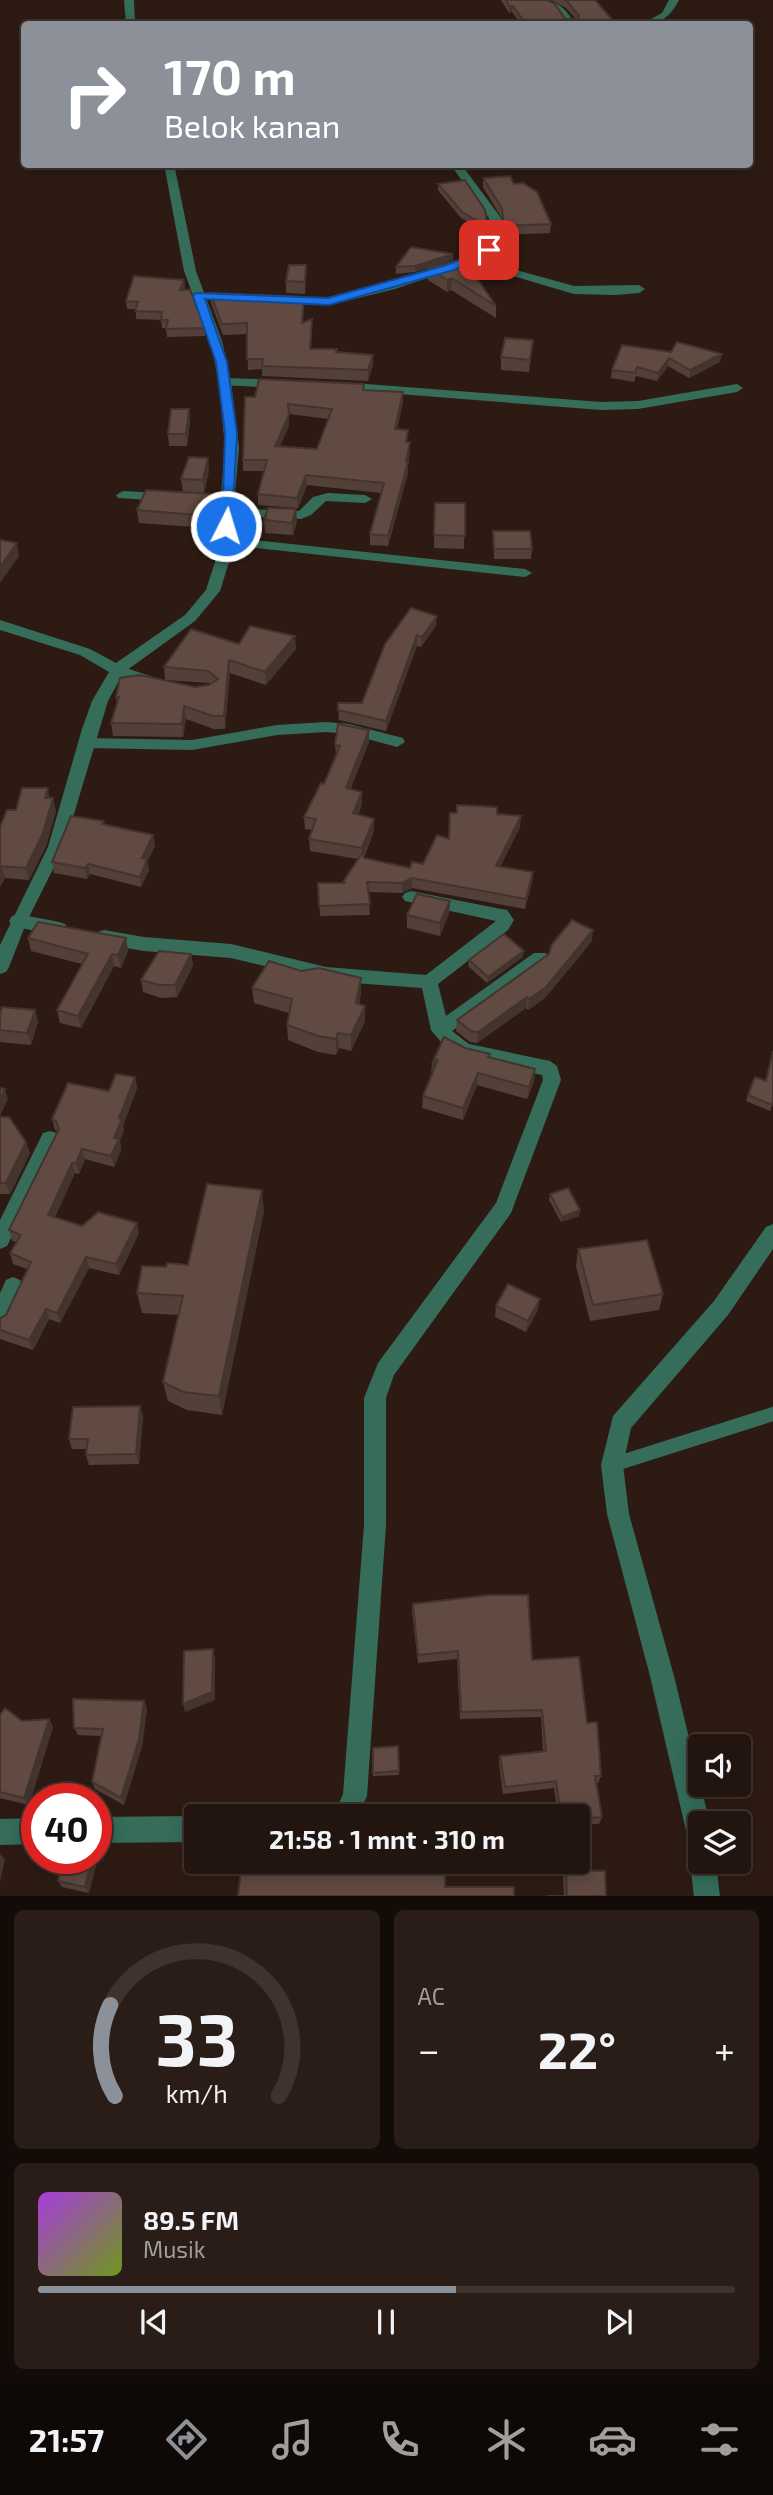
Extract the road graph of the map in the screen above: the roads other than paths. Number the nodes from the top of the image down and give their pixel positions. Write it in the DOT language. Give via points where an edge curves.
graph roads {
  1 [pos="129,0"];
  2 [pos="544,0"];
  3 [pos="674,0"];
  4 [pos="131,21"];
  5 [pos="568,21"];
  6 [pos="653,21"];
  7 [pos="170,168"];
  8 [pos="458,168"];
  9 [pos="451,268"];
  10 [pos="639,289"];
  11 [pos="265,299"];
  12 [pos="225,382"];
  13 [pos="294,384"];
  14 [pos="322,385"];
  15 [pos="737,388"];
  16 [pos="123,495"];
  17 [pos="365,499"];
  18 [pos="228,507"];
  19 [pos="225,541"];
  20 [pos="525,573"];
  21 [pos="0,625"];
  22 [pos="117,670"];
  23 [pos="165,688"];
  24 [pos="397,742"];
  25 [pos="87,743"];
  26 [pos="411,897"];
  27 [pos="18,922"];
  28 [pos="540,958"];
  29 [pos="0,967"];
  30 [pos="429,982"];
  31 [pos="440,1030"];
  32 [pos="50,1139"];
  33 [pos="773,1233"];
  34 [pos="0,1240"];
  35 [pos="13,1286"];
  36 [pos="0,1317"];
  37 [pos="773,1413"];
  38 [pos="612,1465"];
  39 [pos="351,1804"];
  40 [pos="694,1811"];
  41 [pos="184,1829"];
  42 [pos="112,1830"];
  43 [pos="21,1831"];
  44 [pos="0,1832"];
  45 [pos="704,1874"];
  46 [pos="707,1896"];
  1 -- 4 [label="street"];
  2 -- 5 [label="street" via="559,8"];
  3 -- 6 [label="street" via="666,15"];
  7 -- 12 [label="street" via="188,264 205,296"];
  8 -- 9 [label="street" via="491,209 495,237 489,250"];
  9 -- 10 [label="street" via="481,263 573,290"];
  9 -- 11 [label="street" via="329,302"];
  12 -- 13 [label="street"];
  12 -- 18 [label="street" via="232,448"];
  14 -- 15 [label="street" via="601,406 638,405"];
  16 -- 18 [label="street"];
  17 -- 18 [label="street" via="326,497 301,515"];
  18 -- 19 [label="street"];
  19 -- 20 [label="street"];
  19 -- 22 [label="street" via="209,597 190,618"];
  21 -- 22 [label="street" via="85,652"];
  22 -- 23 [label="street"];
  22 -- 25 [label="street" via="100,701"];
  24 -- 25 [label="street" via="326,727 277,730 192,745"];
  25 -- 27 [label="street" via="56,847"];
  26 -- 30 [label="street" via="501,915 505,920"];
  27 -- 29 [label="street"];
  27 -- 30 [label="street" via="144,944 231,951 326,974"];
  28 -- 31 [label="street"];
  30 -- 31 [label="street"];
  31 -- 39 [label="street" via="465,1051 543,1066 552,1080 504,1207 385,1370 375,1398 373,1552"];
  32 -- 34 [label="street"];
  33 -- 38 [label="street" via="721,1308 621,1423"];
  35 -- 36 [label="street"];
  37 -- 38 [label="lane"];
  38 -- 40 [label="street" via="618,1514"];
  41 -- 42 [label="street"];
  43 -- 44 [label="street"];
  45 -- 46 [label="street"];
}
